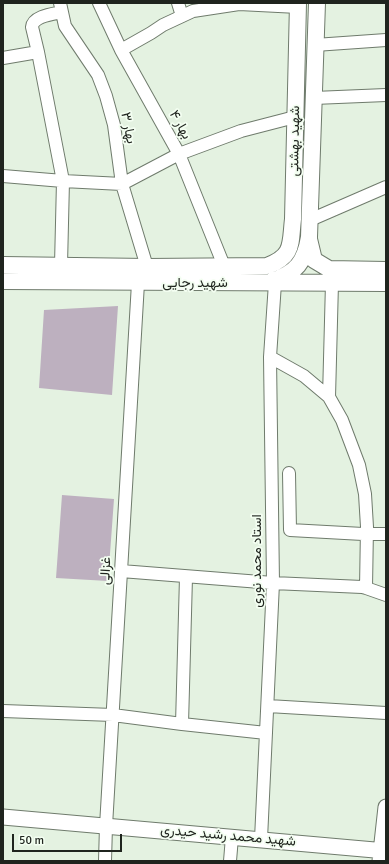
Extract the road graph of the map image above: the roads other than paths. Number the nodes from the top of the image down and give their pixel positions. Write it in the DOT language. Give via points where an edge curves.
graph roads {
  1 [pos="99,3"];
  2 [pos="178,3"];
  3 [pos="317,3"];
  4 [pos="298,5"];
  5 [pos="61,7"];
  6 [pos="182,16"];
  7 [pos="386,40"];
  8 [pos="315,45"];
  9 [pos="121,50"];
  10 [pos="38,52"];
  11 [pos="3,58"];
  12 [pos="386,95"];
  13 [pos="314,98"];
  14 [pos="295,117"];
  15 [pos="179,154"];
  16 [pos="3,176"];
  17 [pos="63,181"];
  18 [pos="122,184"];
  19 [pos="386,187"];
  20 [pos="310,220"];
  21 [pos="309,237"];
  22 [pos="3,265"];
  23 [pos="61,265"];
  24 [pos="224,266"];
  25 [pos="267,266"];
  26 [pos="148,267"];
  27 [pos="386,270"];
  28 [pos="3,281"];
  29 [pos="138,282"];
  30 [pos="271,283"];
  31 [pos="332,283"];
  32 [pos="386,283"];
  33 [pos="270,357"];
  34 [pos="329,397"];
  35 [pos="289,473"];
  36 [pos="367,534"];
  37 [pos="386,534"];
  38 [pos="121,571"];
  39 [pos="186,577"];
  40 [pos="273,583"];
  41 [pos="366,588"];
  42 [pos="386,595"];
  43 [pos="268,706"];
  44 [pos="3,711"];
  45 [pos="386,713"];
  46 [pos="114,715"];
  47 [pos="182,724"];
  48 [pos="266,733"];
  49 [pos="386,807"];
  50 [pos="3,817"];
  51 [pos="106,826"];
  52 [pos="232,837"];
  53 [pos="261,839"];
  54 [pos="383,854"];
  55 [pos="105,861"];
  56 [pos="230,861"];
  1 -- 9 [label="street, بهار ۴"];
  2 -- 6 [label="street"];
  3 -- 8 [label="main road, شهید بهشتی"];
  4 -- 6 [label="street" via="239,4 193,11"];
  4 -- 14 [label="main road, شهید بهشتی"];
  5 -- 10 [label="street" via="32,23"];
  5 -- 18 [label="street, بهار ۳" via="65,26 98,75 106,96 114,126"];
  6 -- 9 [label="street"];
  7 -- 8 [label="street"];
  8 -- 13 [label="main road, شهید بهشتی"];
  9 -- 15 [label="street, بهار ۴"];
  10 -- 11 [label="street"];
  10 -- 17 [label="street"];
  12 -- 13 [label="street"];
  13 -- 20 [label="main road, شهید بهشتی"];
  14 -- 15 [label="street" via="241,131"];
  14 -- 25 [label="main road, شهید بهشتی" via="290,250 279,261"];
  15 -- 18 [label="street"];
  15 -- 24 [label="street, بهار ۴"];
  16 -- 17 [label="street"];
  17 -- 18 [label="street"];
  17 -- 23 [label="street"];
  18 -- 26 [label="street, بهار ۳"];
  19 -- 20 [label="street"];
  20 -- 21 [label="main road, شهید بهشتی"];
  21 -- 27 [label="main road" via="314,260 329,269"];
  21 -- 30 [label="main road" via="300,264 286,276"];
  22 -- 23 [label="main road, شهید رجایی"];
  23 -- 26 [label="main road, شهید رجایی"];
  24 -- 25 [label="main road, شهید رجایی"];
  24 -- 26 [label="main road, شهید رجایی"];
  28 -- 29 [label="main road, شهید رجایی"];
  29 -- 30 [label="main road, شهید رجایی"];
  29 -- 38 [label="street, غزالی"];
  30 -- 31 [label="main road, شهید رجایی"];
  30 -- 33 [label="street, استاد محمد نوری"];
  31 -- 32 [label="main road, شهید رجایی"];
  31 -- 34 [label="street"];
  33 -- 34 [label="street" via="304,376"];
  33 -- 40 [label="street, استاد محمد نوری"];
  34 -- 36 [label="street" via="342,420 359,465 365,494"];
  35 -- 36 [label="street" via="290,530"];
  36 -- 37 [label="street"];
  36 -- 41 [label="street"];
  38 -- 39 [label="street"];
  38 -- 46 [label="street, غزالی"];
  39 -- 40 [label="street"];
  39 -- 47 [label="street"];
  40 -- 41 [label="street"];
  40 -- 43 [label="street, استاد محمد نوری"];
  41 -- 42 [label="street"];
  43 -- 45 [label="street"];
  43 -- 48 [label="street, استاد محمد نوری"];
  44 -- 46 [label="street"];
  46 -- 47 [label="street"];
  46 -- 51 [label="street, غزالی"];
  47 -- 48 [label="street"];
  48 -- 53 [label="street, استاد محمد نوری"];
  49 -- 54 [label="street"];
  50 -- 51 [label="street, شهید محمد رشید حیدری"];
  51 -- 52 [label="street, شهید محمد رشید حیدری"];
  51 -- 55 [label="street, غزالی"];
  52 -- 53 [label="street, شهید محمد رشید حیدری"];
  52 -- 56 [label="street"];
  53 -- 54 [label="street, شهید محمد رشید حیدری"];
}
